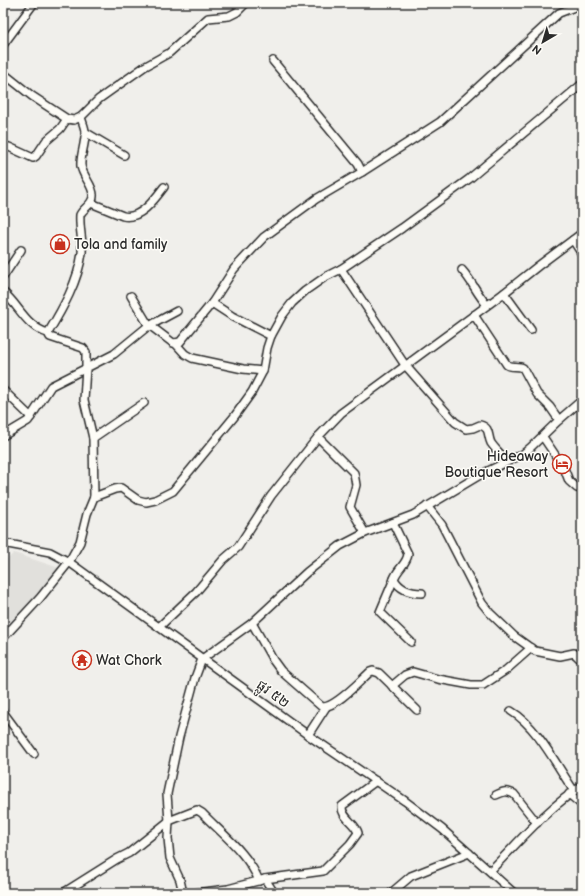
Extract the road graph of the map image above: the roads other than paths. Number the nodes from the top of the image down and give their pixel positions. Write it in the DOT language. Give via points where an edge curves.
graph roads {
  1 [pos="34,3"];
  2 [pos="246,3"];
  3 [pos="582,4"];
  4 [pos="3,45"];
  5 [pos="273,61"];
  6 [pos="3,73"];
  7 [pos="582,84"];
  8 [pos="80,117"];
  9 [pos="67,119"];
  10 [pos="85,132"];
  11 [pos="3,146"];
  12 [pos="124,155"];
  13 [pos="362,172"];
  14 [pos="164,187"];
  15 [pos="91,203"];
  16 [pos="582,233"];
  17 [pos="573,240"];
  18 [pos="21,250"];
  19 [pos="582,254"];
  20 [pos="341,269"];
  21 [pos="462,270"];
  22 [pos="3,277"];
  23 [pos="3,292"];
  24 [pos="504,293"];
  25 [pos="131,296"];
  26 [pos="212,304"];
  27 [pos="487,305"];
  28 [pos="177,311"];
  29 [pos="474,315"];
  30 [pos="150,326"];
  31 [pos="531,330"];
  32 [pos="48,333"];
  33 [pos="271,336"];
  34 [pos="175,343"];
  35 [pos="406,366"];
  36 [pos="86,367"];
  37 [pos="263,371"];
  38 [pos="3,390"];
  39 [pos="581,402"];
  40 [pos="144,403"];
  41 [pos="31,417"];
  42 [pos="559,420"];
  43 [pos="3,436"];
  44 [pos="318,437"];
  45 [pos="543,437"];
  46 [pos="93,438"];
  47 [pos="506,461"];
  48 [pos="582,489"];
  49 [pos="94,497"];
  50 [pos="427,506"];
  51 [pos="393,523"];
  52 [pos="365,533"];
  53 [pos="3,543"];
  54 [pos="69,562"];
  55 [pos="394,579"];
  56 [pos="422,593"];
  57 [pos="252,623"];
  58 [pos="159,627"];
  59 [pos="3,638"];
  60 [pos="411,642"];
  61 [pos="531,648"];
  62 [pos="582,658"];
  63 [pos="202,659"];
  64 [pos="392,686"];
  65 [pos="326,707"];
  66 [pos="417,710"];
  67 [pos="511,710"];
  68 [pos="3,712"];
  69 [pos="308,735"];
  70 [pos="34,754"];
  71 [pos="376,781"];
  72 [pos="582,786"];
  73 [pos="572,792"];
  74 [pos="496,796"];
  75 [pos="582,805"];
  76 [pos="169,821"];
  77 [pos="537,823"];
  78 [pos="469,853"];
  79 [pos="490,871"];
  80 [pos="262,880"];
  81 [pos="63,893"];
  82 [pos="183,893"];
  83 [pos="195,893"];
  84 [pos="274,893"];
  85 [pos="391,893"];
  86 [pos="514,893"];
  1 -- 4 [label="street"];
  2 -- 8 [label="street" via="237,12 228,16 208,18 169,53 144,67 99,99"];
  3 -- 13 [label="street" via="560,13 440,122"];
  5 -- 13 [label="street"];
  6 -- 9 [label="street"];
  7 -- 20 [label="street" via="469,179"];
  8 -- 9 [label="street" via="74,120"];
  8 -- 10 [label="street"];
  9 -- 11 [label="street" via="34,158"];
  10 -- 12 [label="street"];
  10 -- 15 [label="street" via="81,165 91,187"];
  13 -- 26 [label="street" via="316,199 264,237 234,269"];
  14 -- 15 [label="street" via="152,202 133,216 122,216"];
  15 -- 32 [label="street" via="80,215 82,251 77,275 69,296"];
  16 -- 17 [label="street"];
  17 -- 19 [label="street"];
  17 -- 24 [label="street"];
  18 -- 22 [label="street"];
  20 -- 33 [label="street" via="305,291 292,303"];
  20 -- 35 [label="street"];
  21 -- 27 [label="street"];
  23 -- 32 [label="street" via="32,324"];
  24 -- 27 [label="street"];
  24 -- 31 [label="street"];
  25 -- 30 [label="street"];
  26 -- 33 [label="street"];
  26 -- 34 [label="street" via="182,340"];
  27 -- 29 [label="street"];
  28 -- 30 [label="street"];
  29 -- 35 [label="street"];
  29 -- 42 [label="street" via="507,365 523,368 537,394"];
  30 -- 34 [label="street"];
  30 -- 36 [label="street" via="114,354"];
  32 -- 36 [label="street" via="85,350"];
  33 -- 37 [label="street"];
  34 -- 37 [label="street" via="192,358"];
  35 -- 44 [label="street" via="341,413"];
  35 -- 47 [label="street" via="455,422 466,429 485,426 492,444"];
  36 -- 41 [label="street" via="51,386"];
  36 -- 46 [label="street" via="84,400"];
  37 -- 49 [label="street" via="243,405 170,494 146,502 118,488"];
  38 -- 41 [label="street"];
  39 -- 42 [label="street"];
  40 -- 46 [label="street"];
  41 -- 43 [label="street"];
  42 -- 45 [label="street"];
  44 -- 52 [label="street" via="354,473 356,485 350,507"];
  44 -- 58 [label="street" via="271,496 238,547"];
  45 -- 47 [label="street" via="523,454"];
  45 -- 48 [label="street" via="564,468 569,481"];
  46 -- 49 [label="street"];
  47 -- 50 [label="street"];
  49 -- 54 [label="street" via="80,542"];
  50 -- 51 [label="street"];
  50 -- 61 [label="street" via="442,524 486,608 514,636"];
  51 -- 52 [label="street"];
  51 -- 55 [label="street" via="408,554 408,559"];
  52 -- 57 [label="street" via="340,546"];
  53 -- 54 [label="street, ផ្លូវ ៥២" via="50,552"];
  54 -- 58 [label="street, ផ្លូវ ៥២"];
  54 -- 59 [label="street"];
  55 -- 56 [label="street" via="402,589"];
  55 -- 60 [label="street" via="380,612"];
  57 -- 63 [label="street"];
  57 -- 65 [label="street" via="281,671 319,704"];
  58 -- 63 [label="street, ផ្លូវ ៥២"];
  61 -- 62 [label="street" via="560,656 574,652"];
  61 -- 64 [label="street" via="506,670 483,685 438,679 413,672"];
  63 -- 69 [label="street, ផ្លូវ ៥២"];
  63 -- 76 [label="street" via="179,737 167,794"];
  64 -- 65 [label="street" via="376,671 370,672"];
  64 -- 66 [label="street"];
  65 -- 69 [label="street"];
  67 -- 73 [label="street" via="547,748"];
  68 -- 70 [label="street"];
  69 -- 71 [label="street, ផ្លូវ ៥២"];
  71 -- 78 [label="street, ផ្លូវ ៥២" via="442,829"];
  71 -- 80 [label="street" via="342,806 343,814 358,833 326,868 319,872"];
  72 -- 73 [label="street"];
  73 -- 75 [label="street"];
  73 -- 77 [label="street"];
  74 -- 77 [label="street" via="505,791 514,794"];
  76 -- 80 [label="street" via="195,810 199,811 244,856"];
  76 -- 81 [label="street" via="129,852"];
  76 -- 82 [label="street" via="170,858"];
  77 -- 79 [label="street"];
  78 -- 79 [label="street, ផ្លូវ ៥២"];
  78 -- 85 [label="street" via="412,876"];
  79 -- 86 [label="street, ផ្លូវ ៥២"];
  80 -- 83 [label="street" via="228,889"];
  80 -- 84 [label="street"];
}
